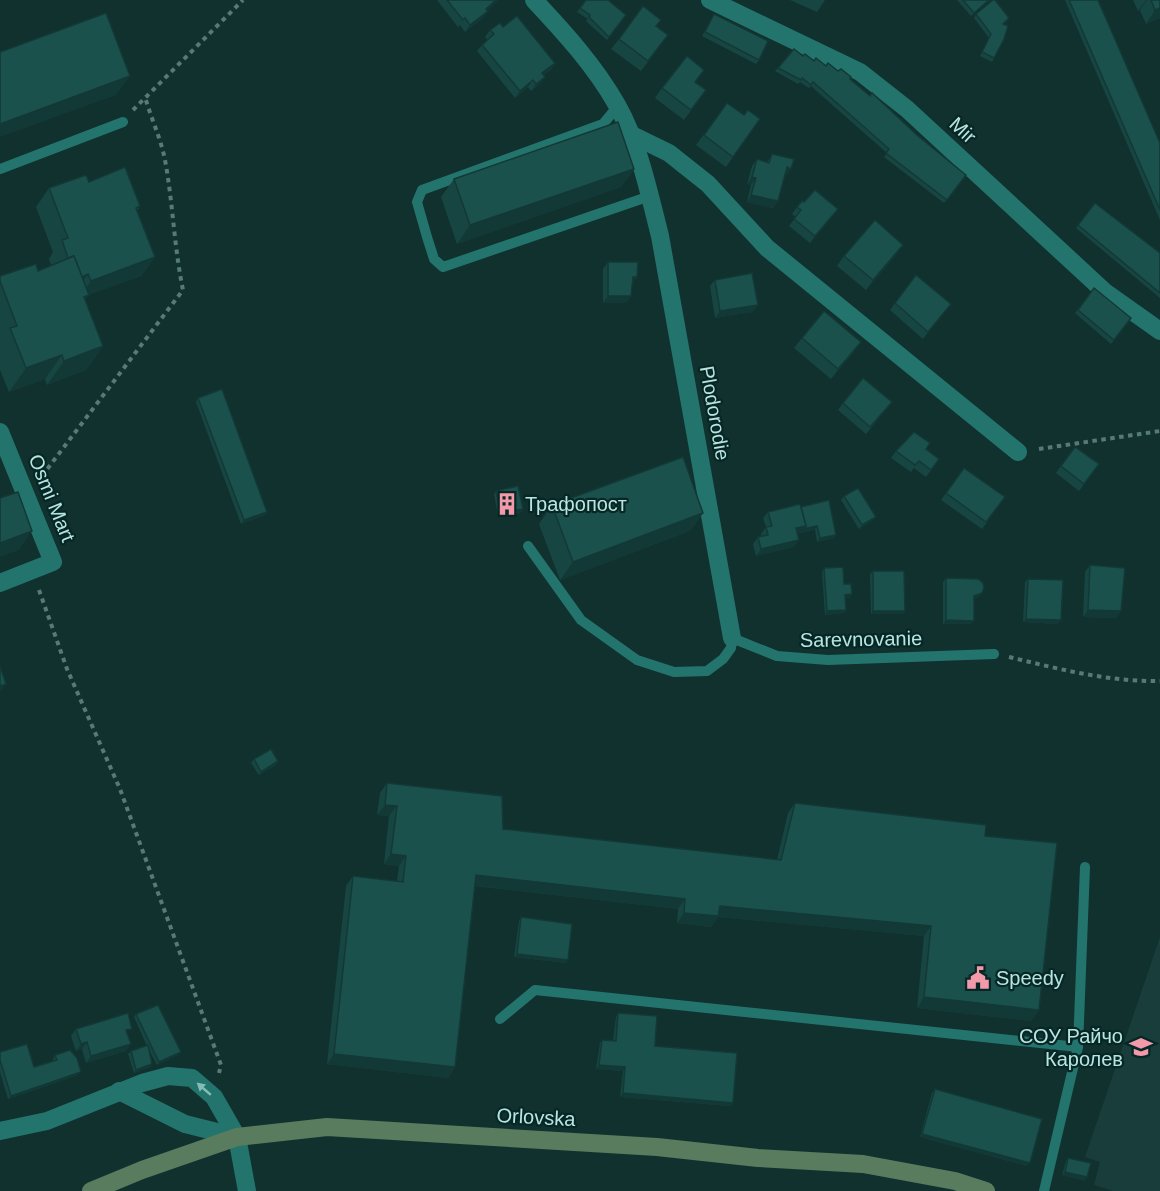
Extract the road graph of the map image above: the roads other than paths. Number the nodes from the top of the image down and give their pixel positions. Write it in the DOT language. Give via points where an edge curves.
graph roads {
  1 [pos="534,0"];
  2 [pos="710,0"];
  3 [pos="618,106"];
  4 [pos="123,122"];
  5 [pos="630,134"];
  6 [pos="0,169"];
  7 [pos="650,196"];
  8 [pos="1160,331"];
  9 [pos="0,432"];
  10 [pos="1018,452"];
  11 [pos="528,546"];
  12 [pos="0,583"];
  13 [pos="732,638"];
  14 [pos="994,654"];
  15 [pos="1085,867"];
  16 [pos="500,1019"];
  17 [pos="1078,1047"];
  18 [pos="119,1091"];
  19 [pos="0,1131"];
  20 [pos="237,1137"];
  21 [pos="91,1191"];
  22 [pos="247,1191"];
  23 [pos="986,1191"];
  24 [pos="1044,1191"];
  1 -- 3 [label="street" via="601,79"];
  2 -- 8 [label="street, Mir" via="860,72 907,109 1105,292"];
  3 -- 5 [label="street"];
  3 -- 7 [label="lane" via="603,124 422,190 417,202 434,259 443,267"];
  4 -- 6 [label="lane"];
  5 -- 7 [label="street"];
  5 -- 10 [label="street" via="669,153 708,184 767,248"];
  7 -- 13 [label="street, Plodorodie"];
  9 -- 12 [label="street, Osmi Mart" via="53,562"];
  11 -- 13 [label="lane" via="581,620 637,660 674,672 707,671 723,659 731,648"];
  13 -- 14 [label="lane, Sarevnovanie" via="777,656 828,660"];
  15 -- 17 [label="lane"];
  16 -- 17 [label="lane" via="535,990"];
  17 -- 24 [label="lane"];
  18 -- 19 [label="street" via="48,1121"];
  18 -- 20 [label="street" via="184,1124"];
  20 -- 18 [label="street, one-way" via="214,1097 192,1078 168,1076"];
  20 -- 21 [label="street, Orlovska"];
  20 -- 22 [label="street"];
  20 -- 23 [label="street, Orlovska" via="327,1127 657,1146 758,1158 864,1164 955,1181"];
}
